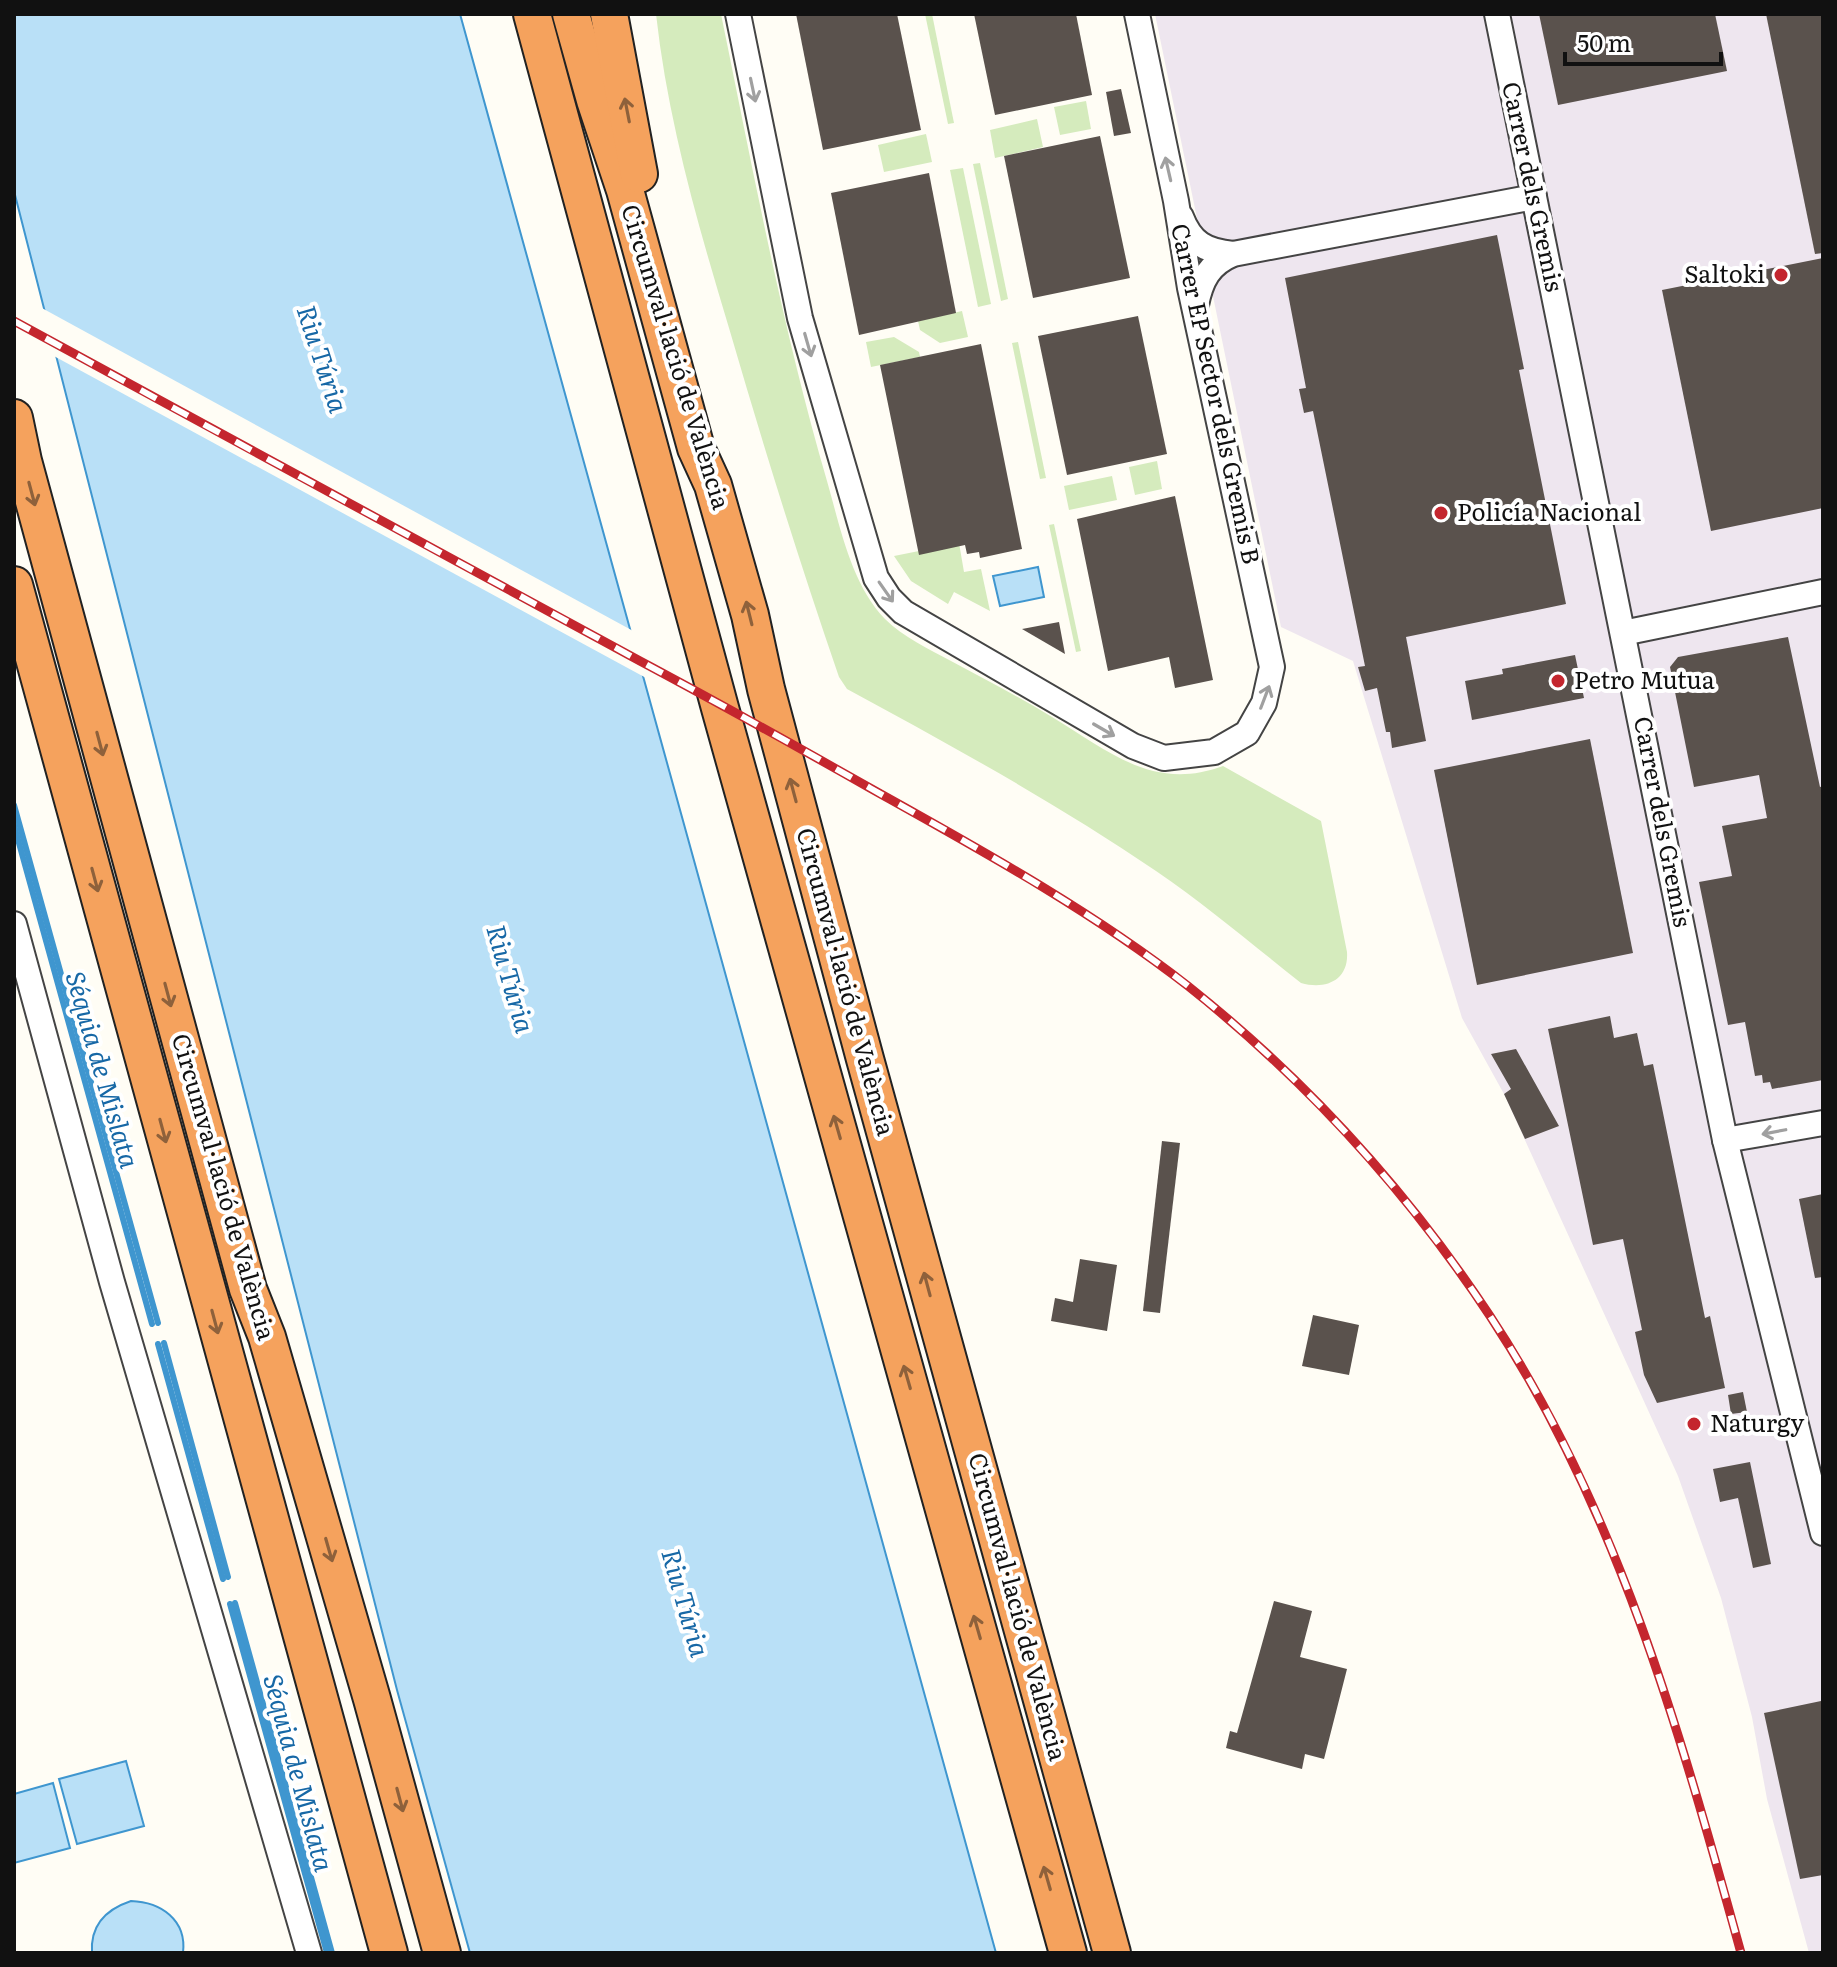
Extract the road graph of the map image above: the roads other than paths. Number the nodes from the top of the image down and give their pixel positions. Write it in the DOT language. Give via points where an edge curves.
graph roads {
  1 [pos="532,14"];
  2 [pos="571,14"];
  3 [pos="609,14"];
  4 [pos="738,14"];
  5 [pos="1137,14"];
  6 [pos="1497,14"];
  7 [pos="1534,197"];
  8 [pos="1176,201"];
  9 [pos="1233,254"];
  10 [pos="1195,310"];
  11 [pos="14,418"];
  12 [pos="713,485"];
  13 [pos="14,585"];
  14 [pos="1823,592"];
  15 [pos="1623,633"];
  16 [pos="14,924"];
  17 [pos="1823,1123"];
  18 [pos="1725,1140"];
  19 [pos="248,1289"];
  20 [pos="1823,1533"];
  21 [pos="309,1953"];
  22 [pos="389,1953"];
  23 [pos="400,1953"];
  24 [pos="442,1953"];
  25 [pos="1068,1953"];
  26 [pos="1112,1953"];
  25 -- 1 [label="highway, Circumval·lació de València, one-way" via="728,739"];
  2 -- 12 [label="highway, Circumval·lació de València" via="696,448"];
  12 -- 3 [label="highway, one-way" via="712,443 639,174"];
  4 -- 10 [label="street, Carrer EP Sector dels Gremis B, one-way" via="800,318 875,575 903,612 1133,746 1164,758 1214,752 1247,733 1264,703 1272,667"];
  8 -- 5 [label="street, Carrer EP Sector dels Gremis B, one-way"];
  6 -- 7 [label="street, Carrer dels Gremis"];
  7 -- 9 [label="street"];
  7 -- 15 [label="street, Carrer dels Gremis"];
  8 -- 9 [label="street" via="1195,242 1207,250"];
  8 -- 10 [label="street, Carrer EP Sector dels Gremis B"];
  9 -- 10 [label="street" via="1204,276"];
  11 -- 19 [label="highway, Circumval·lació de València, one-way"];
  26 -- 12 [label="highway, Circumval·lació de València, one-way"];
  13 -- 22 [label="highway, Circumval·lació de València, one-way"];
  14 -- 15 [label="street"];
  15 -- 18 [label="street, Carrer dels Gremis"];
  16 -- 21 [label="street" via="112,1282"];
  17 -- 18 [label="street, one-way"];
  18 -- 20 [label="street, Carrer dels Gremis"];
  19 -- 23 [label="highway" via="252,1344 339,1723"];
  19 -- 24 [label="highway, Circumval·lació de València, one-way" via="275,1367"];
}
